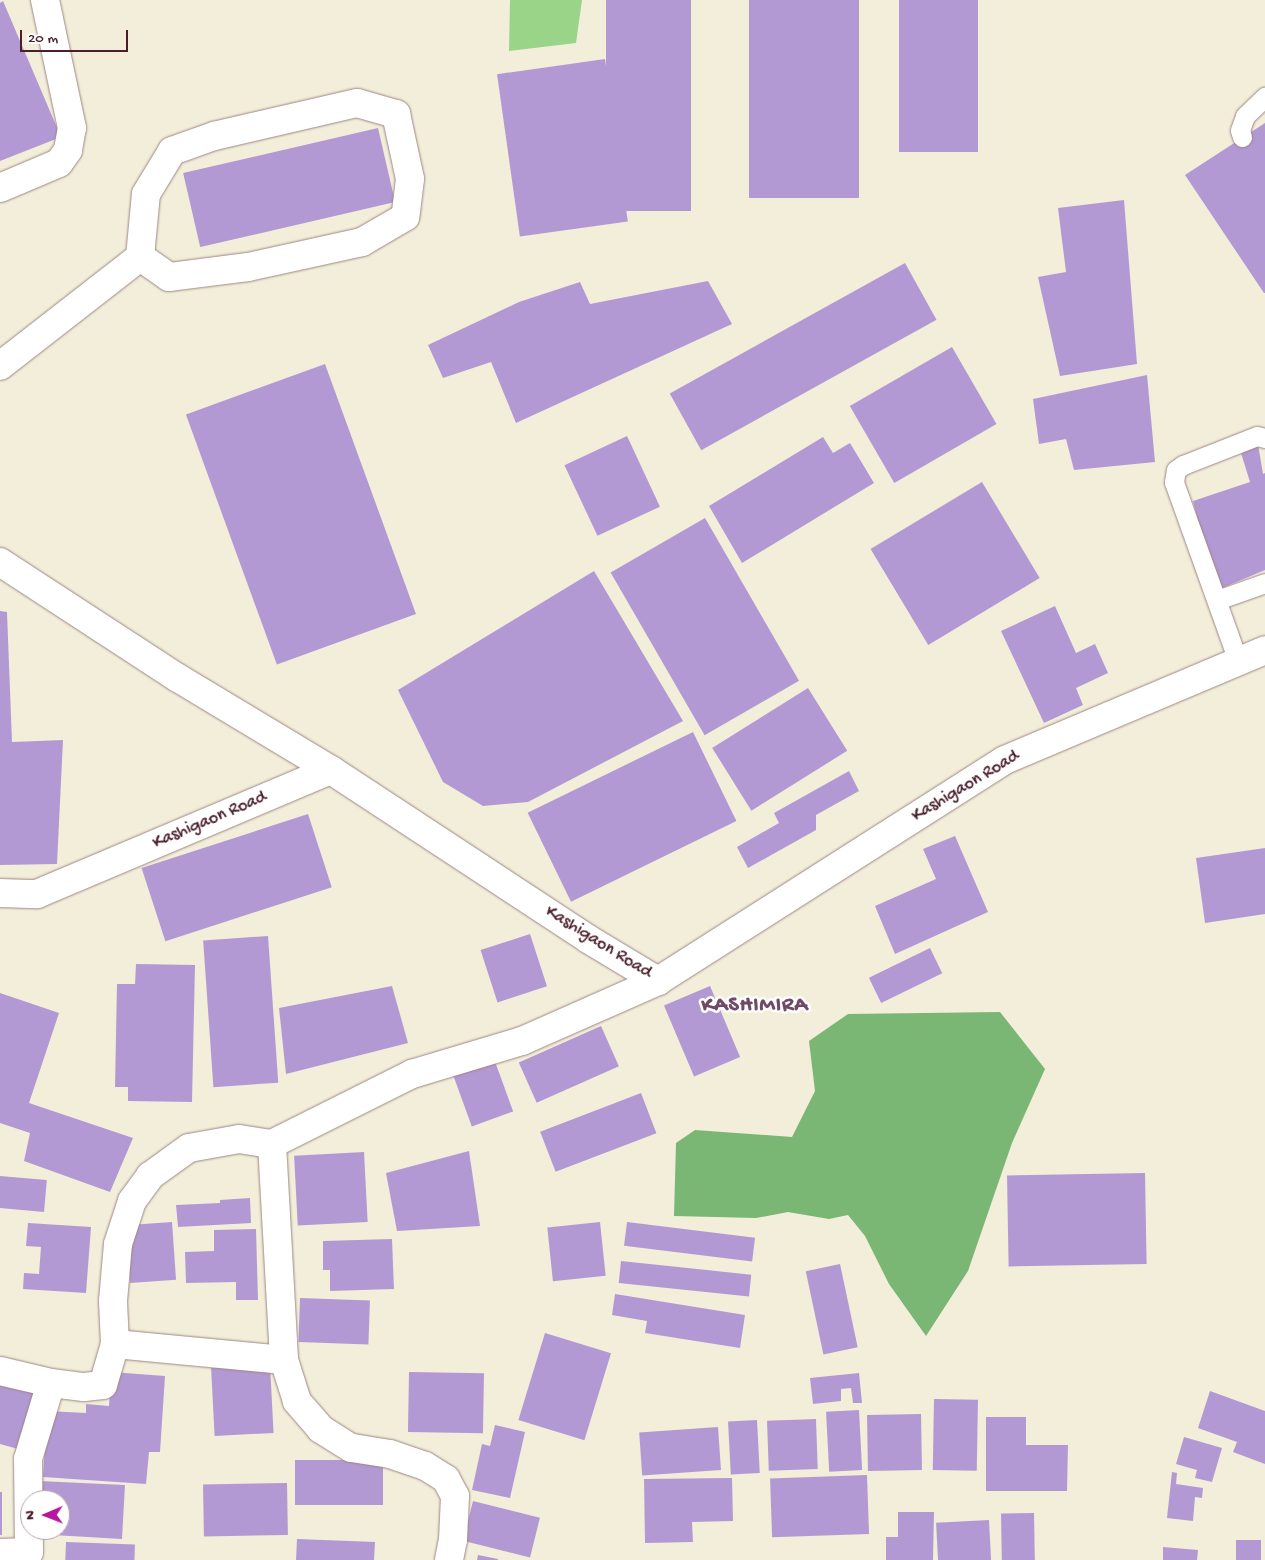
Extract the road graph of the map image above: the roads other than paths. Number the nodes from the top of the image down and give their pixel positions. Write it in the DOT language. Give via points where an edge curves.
graph roads {
  1 [pos="45,0"];
  2 [pos="1265,97"];
  3 [pos="1242,137"];
  4 [pos="0,188"];
  5 [pos="140,257"];
  6 [pos="0,366"];
  7 [pos="1265,438"];
  8 [pos="0,562"];
  9 [pos="1265,583"];
  10 [pos="1217,600"];
  11 [pos="1265,650"];
  12 [pos="1238,661"];
  13 [pos="331,770"];
  14 [pos="0,893"];
  15 [pos="658,981"];
  16 [pos="272,1144"];
  17 [pos="115,1344"];
  18 [pos="284,1360"];
  19 [pos="0,1371"];
  20 [pos="51,1383"];
  21 [pos="0,1553"];
  22 [pos="449,1560"];
  1 -- 4 [label="street" via="72,128 68,150 59,163"];
  2 -- 3 [label="lane" via="1241,122"];
  5 -- 5 [label="street" via="146,194 172,151 214,136 357,103 396,114 410,179 405,217 362,242 248,267 169,277"];
  5 -- 6 [label="street"];
  7 -- 10 [label="lane" via="1257,436 1176,470 1174,482"];
  8 -- 13 [label="street" via="178,678"];
  9 -- 10 [label="lane"];
  10 -- 12 [label="lane"];
  11 -- 12 [label="street, Kashigaon Road"];
  12 -- 15 [label="street, Kashigaon Road" via="1005,760"];
  13 -- 14 [label="street, Kashigaon Road" via="38,894"];
  13 -- 15 [label="street, Kashigaon Road" via="588,939"];
  15 -- 16 [label="street" via="522,1041 412,1074"];
  16 -- 17 [label="street" via="239,1140 189,1148 150,1176 132,1202 118,1244 113,1301"];
  16 -- 18 [label="street"];
  17 -- 18 [label="street"];
  17 -- 20 [label="street" via="103,1385 84,1387"];
  18 -- 22 [label="street" via="297,1401 321,1429 351,1448 390,1454 425,1466 446,1479 455,1496"];
  19 -- 20 [label="street"];
  20 -- 21 [label="street" via="28,1459 29,1552"];
}
